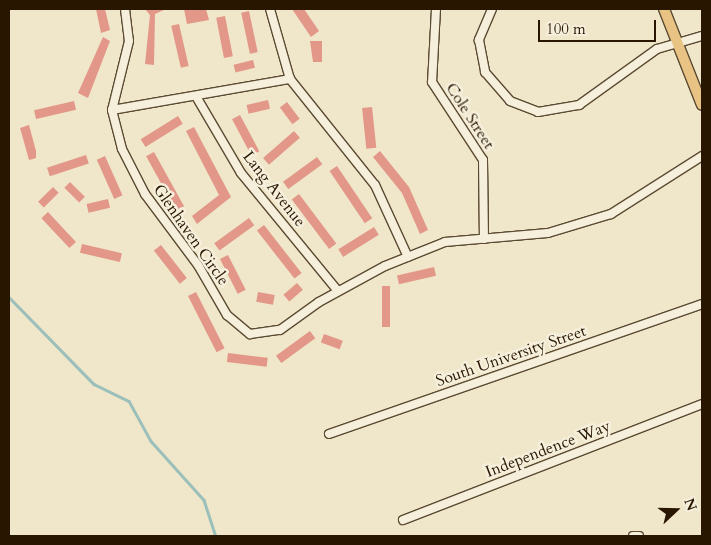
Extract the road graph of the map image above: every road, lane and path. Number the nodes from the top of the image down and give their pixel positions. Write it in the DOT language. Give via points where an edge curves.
graph roads {
  1 [pos="125,9"];
  2 [pos="270,9"];
  3 [pos="436,9"];
  4 [pos="492,9"];
  5 [pos="664,9"];
  6 [pos="702,36"];
  7 [pos="678,43"];
  8 [pos="290,79"];
  9 [pos="197,98"];
  10 [pos="702,105"];
  11 [pos="112,110"];
  12 [pos="702,156"];
  13 [pos="484,238"];
  14 [pos="408,257"];
  15 [pos="338,292"];
  16 [pos="702,304"];
  17 [pos="702,404"];
  18 [pos="329,434"];
  19 [pos="403,520"];
  20 [pos="633,536"];
  21 [pos="639,536"];
  1 -- 11 [label="street, Glenhaven Circle" via="129,41"];
  2 -- 8 [label="street"];
  3 -- 13 [label="street, Cole Street" via="432,82 483,160"];
  4 -- 7 [label="street" via="479,40 485,72 510,101 538,112 558,111 584,102 658,49"];
  5 -- 7 [label="main road"];
  6 -- 7 [label="street"];
  7 -- 10 [label="main road"];
  8 -- 9 [label="street"];
  8 -- 14 [label="street" via="375,186"];
  9 -- 11 [label="street"];
  9 -- 15 [label="street, Lang Avenue" via="241,173"];
  11 -- 15 [label="street, Glenhaven Circle" via="122,149 144,194 198,264 237,326 250,334 275,332"];
  12 -- 13 [label="street, Glenhaven Circle" via="611,214 548,232"];
  13 -- 14 [label="street, Glenhaven Circle" via="445,242"];
  14 -- 15 [label="street, Glenhaven Circle"];
  16 -- 18 [label="street, South University Street"];
  17 -- 19 [label="street, Independence Way"];
  20 -- 21 [label="street"];
}
